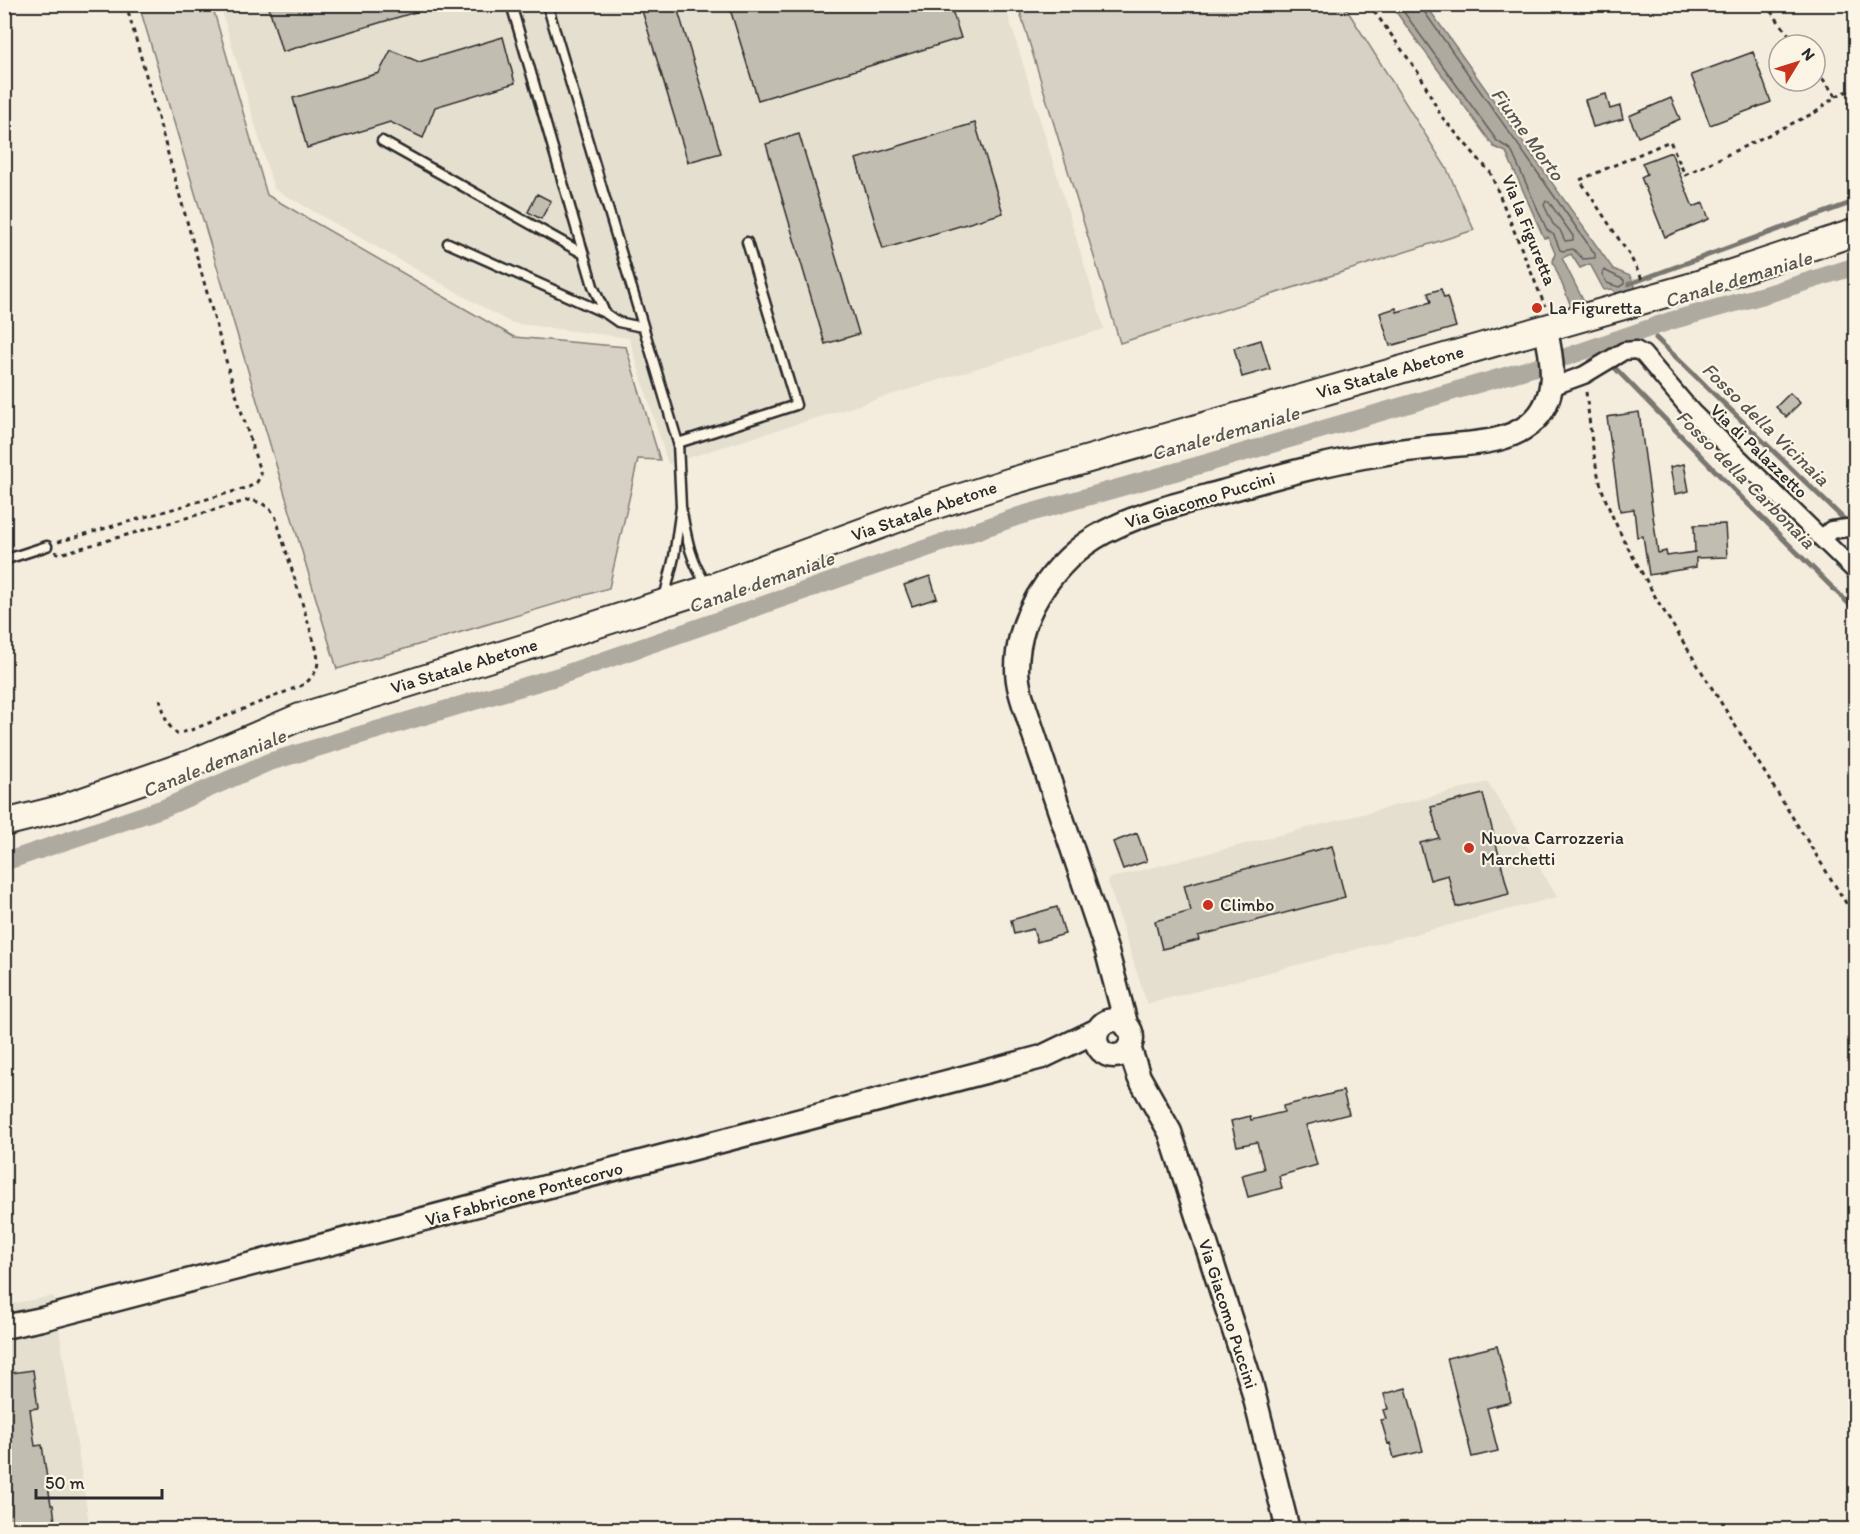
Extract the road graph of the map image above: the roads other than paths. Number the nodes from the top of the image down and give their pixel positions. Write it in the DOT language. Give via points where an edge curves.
graph roads {
  1 [pos="511,4"];
  2 [pos="548,4"];
  3 [pos="382,141"];
  4 [pos="1856,232"];
  5 [pos="747,242"];
  6 [pos="448,243"];
  7 [pos="584,254"];
  8 [pos="605,313"];
  9 [pos="642,327"];
  10 [pos="1553,328"];
  11 [pos="1552,381"];
  12 [pos="678,443"];
  13 [pos="681,507"];
  14 [pos="1856,527"];
  15 [pos="1825,537"];
  16 [pos="47,546"];
  17 [pos="4,560"];
  18 [pos="1856,572"];
  19 [pos="711,588"];
  20 [pos="662,604"];
  21 [pos="4,823"];
  22 [pos="1112,973"];
  23 [pos="1099,1028"];
  24 [pos="1117,1045"];
  25 [pos="1042,1057"];
  26 [pos="4,1327"];
  27 [pos="1288,1530"];
  1 -- 7 [label="lane"];
  2 -- 9 [label="lane"];
  3 -- 7 [label="lane"];
  4 -- 10 [label="main road, Via Statale Abetone"];
  5 -- 12 [label="lane" via="796,405"];
  6 -- 8 [label="lane"];
  7 -- 8 [label="lane"];
  8 -- 9 [label="lane" via="618,322"];
  9 -- 12 [label="lane"];
  10 -- 11 [label="street"];
  10 -- 19 [label="main road, Via Statale Abetone" via="1001,484"];
  11 -- 15 [label="street, Via di Palazzetto" via="1584,375 1624,351 1636,350 1692,412"];
  11 -- 22 [label="street, Via Giacomo Puccini" via="1546,404 1536,418 1513,434 1493,441 1336,462 1166,508 1093,538 1052,576 1021,637 1018,679"];
  12 -- 13 [label="lane"];
  13 -- 19 [label="lane" via="689,546 700,574"];
  13 -- 20 [label="lane"];
  14 -- 15 [label="street" via="1831,530"];
  15 -- 18 [label="street, Via di Palazzetto"];
  16 -- 17 [label="lane"];
  19 -- 20 [label="main road, Via Statale Abetone"];
  20 -- 21 [label="main road, Via Statale Abetone" via="324,709 192,763 60,809"];
  22 -- 23 [label="street"];
  22 -- 24 [label="street, Via Giacomo Puccini"];
  23 -- 24 [label="street" via="1098,1045"];
  23 -- 25 [label="street, Via Fabbricone Pontecorvo"];
  24 -- 25 [label="street, Via Fabbricone Pontecorvo"];
  24 -- 27 [label="street, Via Giacomo Puccini" via="1170,1132 1238,1339"];
  25 -- 26 [label="street, Via Fabbricone Pontecorvo"];
}
